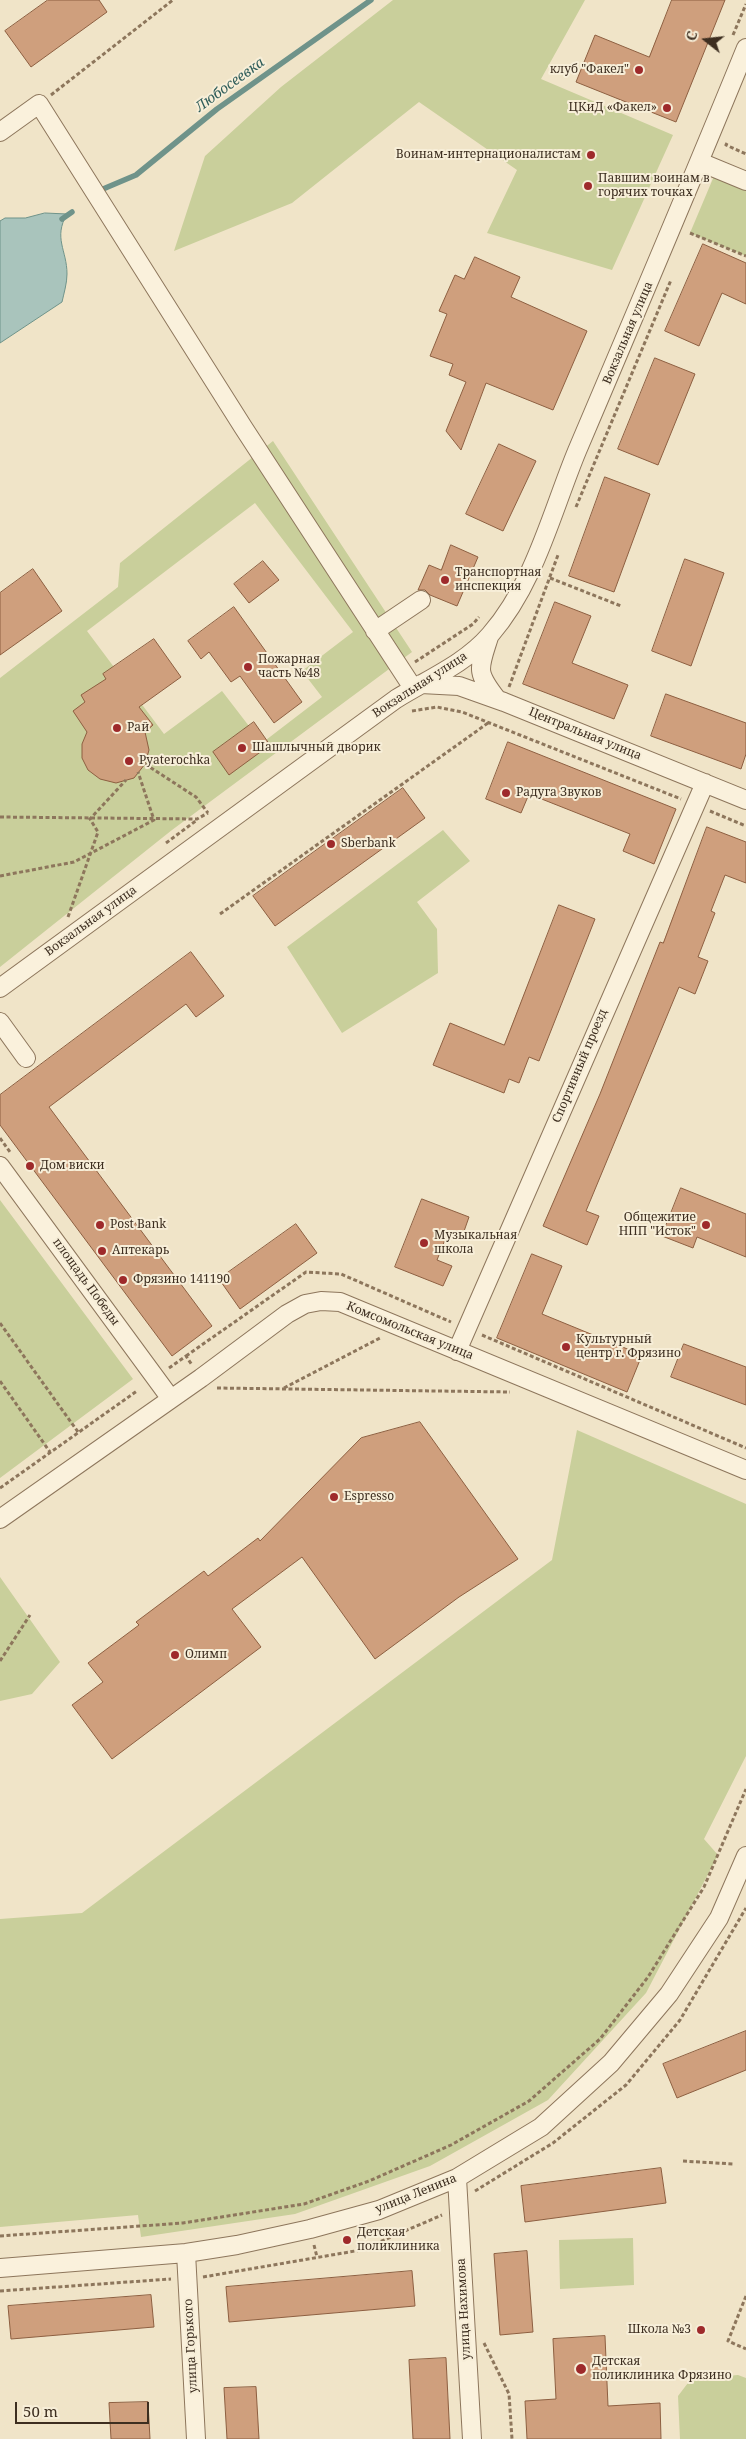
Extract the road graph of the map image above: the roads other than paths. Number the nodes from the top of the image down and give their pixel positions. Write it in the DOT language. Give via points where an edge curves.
graph roads {
  1 [pos="746,48"];
  2 [pos="0,132"];
  3 [pos="700,162"];
  4 [pos="746,181"];
  5 [pos="421,600"];
  6 [pos="375,631"];
  7 [pos="489,637"];
  8 [pos="417,686"];
  9 [pos="497,699"];
  10 [pos="705,783"];
  11 [pos="746,800"];
  12 [pos="0,988"];
  13 [pos="0,1022"];
  14 [pos="26,1058"];
  15 [pos="0,1166"];
  16 [pos="457,1351"];
  17 [pos="171,1399"];
  18 [pos="746,1470"];
  19 [pos="0,1519"];
  20 [pos="746,1856"];
  21 [pos="457,2178"];
  22 [pos="186,2253"];
  23 [pos="0,2268"];
  24 [pos="196,2439"];
  25 [pos="472,2439"];
  1 -- 3 [label="street, Вокзальная улица"];
  2 -- 6 [label="street" via="39,104"];
  3 -- 4 [label="street"];
  3 -- 7 [label="street, Вокзальная улица" via="567,476 533,566 513,606"];
  5 -- 6 [label="street"];
  6 -- 8 [label="street"];
  7 -- 8 [label="street, Вокзальная улица" via="457,664"];
  7 -- 9 [label="street" via="479,667 482,680"];
  8 -- 9 [label="street, Центральная улица" via="458,686"];
  8 -- 12 [label="street, Вокзальная улица"];
  9 -- 10 [label="street, Центральная улица"];
  10 -- 11 [label="street, Центральная улица"];
  10 -- 16 [label="street, Спортивный проезд"];
  13 -- 14 [label="street"];
  15 -- 17 [label="street, площадь Победы"];
  16 -- 17 [label="street, Комсомольская улица" via="340,1302 321,1301 305,1304 287,1314"];
  16 -- 18 [label="street, Комсомольская улица"];
  17 -- 19 [label="street, Комсомольская улица"];
  20 -- 21 [label="street, улица Ленина" via="719,1918 669,1994 612,2063 541,2127"];
  21 -- 22 [label="street, улица Ленина" via="379,2210 342,2221"];
  21 -- 25 [label="street, улица Нахимова"];
  22 -- 23 [label="street, улица Ленина"];
  22 -- 24 [label="street, улица Горького"];
}
